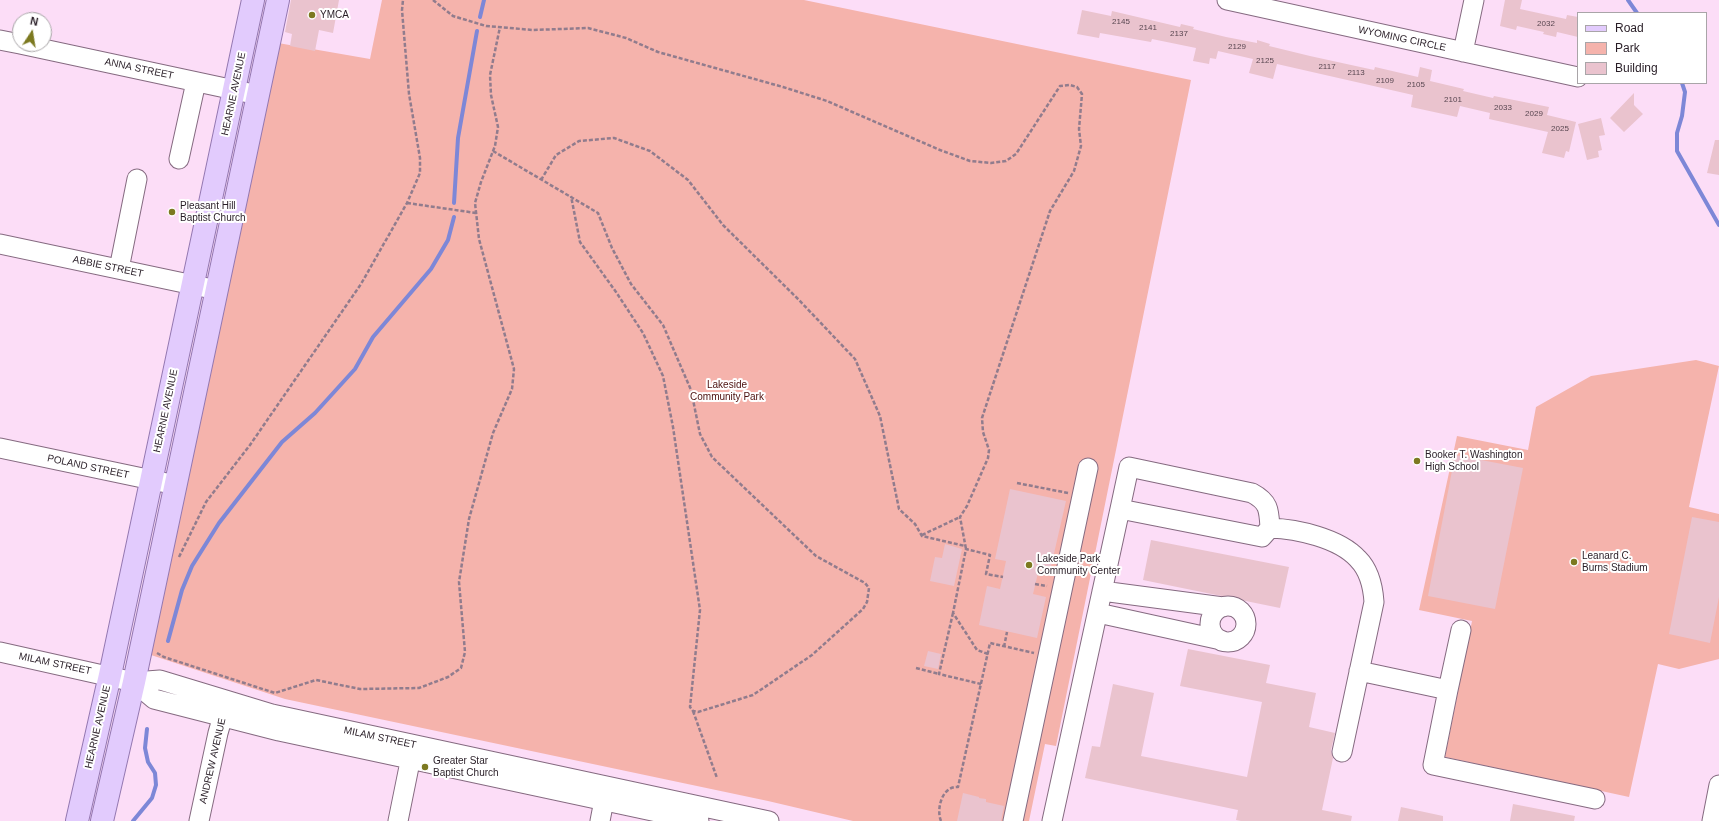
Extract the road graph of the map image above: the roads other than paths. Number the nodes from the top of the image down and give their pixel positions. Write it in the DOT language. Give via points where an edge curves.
graph roads {
  1 [pos="253,0"];
  2 [pos="278,0"];
  3 [pos="1226,0"];
  4 [pos="1474,0"];
  5 [pos="0,40"];
  6 [pos="12,42"];
  7 [pos="52,51"];
  8 [pos="1463,52"];
  9 [pos="1577,78"];
  10 [pos="196,82"];
  11 [pos="234,90"];
  12 [pos="258,95"];
  13 [pos="179,159"];
  14 [pos="137,179"];
  15 [pos="0,244"];
  16 [pos="119,269"];
  17 [pos="193,285"];
  18 [pos="217,290"];
  19 [pos="0,448"];
  20 [pos="1088,468"];
  21 [pos="152,480"];
  22 [pos="176,485"];
  23 [pos="1120,509"];
  24 [pos="1270,528"];
  25 [pos="1102,591"];
  26 [pos="1223,607"];
  27 [pos="1098,612"];
  28 [pos="1461,630"];
  29 [pos="1221,640"];
  30 [pos="0,652"];
  31 [pos="1359,672"];
  32 [pos="110,675"];
  33 [pos="134,682"];
  34 [pos="1448,690"];
  35 [pos="225,709"];
  36 [pos="412,752"];
  37 [pos="1342,752"];
  38 [pos="1719,785"];
  39 [pos="606,793"];
  40 [pos="1595,799"];
  41 [pos="1714,819"];
  42 [pos="77,821"];
  43 [pos="102,821"];
  44 [pos="200,821"];
  45 [pos="398,821"];
  46 [pos="600,821"];
  47 [pos="699,821"];
  48 [pos="769,821"];
  49 [pos="1013,821"];
  50 [pos="1052,821"];
  1 -- 11 [label="main road, HEARNE AVENUE"];
  2 -- 12 [label="main road"];
  3 -- 8 [label="street, WYOMING CIRCLE"];
  4 -- 8 [label="street"];
  5 -- 6 [label="street, ANNA STREET"];
  7 -- 10 [label="street, ANNA STREET"];
  8 -- 9 [label="street, WYOMING CIRCLE"];
  10 -- 11 [label="street, ANNA STREET"];
  10 -- 13 [label="street"];
  11 -- 12 [label="street, ANNA STREET"];
  11 -- 17 [label="main road, HEARNE AVENUE"];
  12 -- 18 [label="main road"];
  14 -- 16 [label="street"];
  15 -- 16 [label="street, ABBIE STREET"];
  16 -- 17 [label="street, ABBIE STREET"];
  17 -- 18 [label="street, ABBIE STREET"];
  17 -- 21 [label="main road, HEARNE AVENUE"];
  18 -- 22 [label="main road"];
  19 -- 21 [label="street, POLAND STREET"];
  20 -- 49 [label="street"];
  21 -- 22 [label="street, POLAND STREET"];
  21 -- 32 [label="main road, HEARNE AVENUE"];
  22 -- 33 [label="main road"];
  23 -- 24 [label="street" via="1262,537"];
  23 -- 24 [label="street" via="1129,467 1252,494 1262,499 1269,511"];
  23 -- 25 [label="street"];
  24 -- 31 [label="street" via="1290,529 1336,543 1359,559 1373,588 1374,602"];
  25 -- 26 [label="street"];
  25 -- 27 [label="street"];
  26 -- 29 [label="street" via="1213,614 1210,626 1216,637"];
  26 -- 29 [label="street" via="1240,611 1246,626 1237,640"];
  27 -- 29 [label="street"];
  27 -- 50 [label="street"];
  28 -- 34 [label="street"];
  30 -- 32 [label="street, MILAM STREET"];
  31 -- 34 [label="street"];
  31 -- 37 [label="street"];
  32 -- 33 [label="street, MILAM STREET"];
  32 -- 42 [label="main road, HEARNE AVENUE"];
  33 -- 35 [label="street, MILAM STREET" via="154,699"];
  33 -- 43 [label="main road"];
  34 -- 40 [label="street" via="1433,765"];
  35 -- 36 [label="street, MILAM STREET" via="272,714"];
  35 -- 44 [label="street, ANDREW AVENUE"];
  36 -- 39 [label="street, MILAM STREET"];
  36 -- 45 [label="street"];
  38 -- 41 [label="street"];
  39 -- 46 [label="street"];
  39 -- 47 [label="street, MILAM STREET"];
  39 -- 48 [label="street, MILAM STREET"];
}
